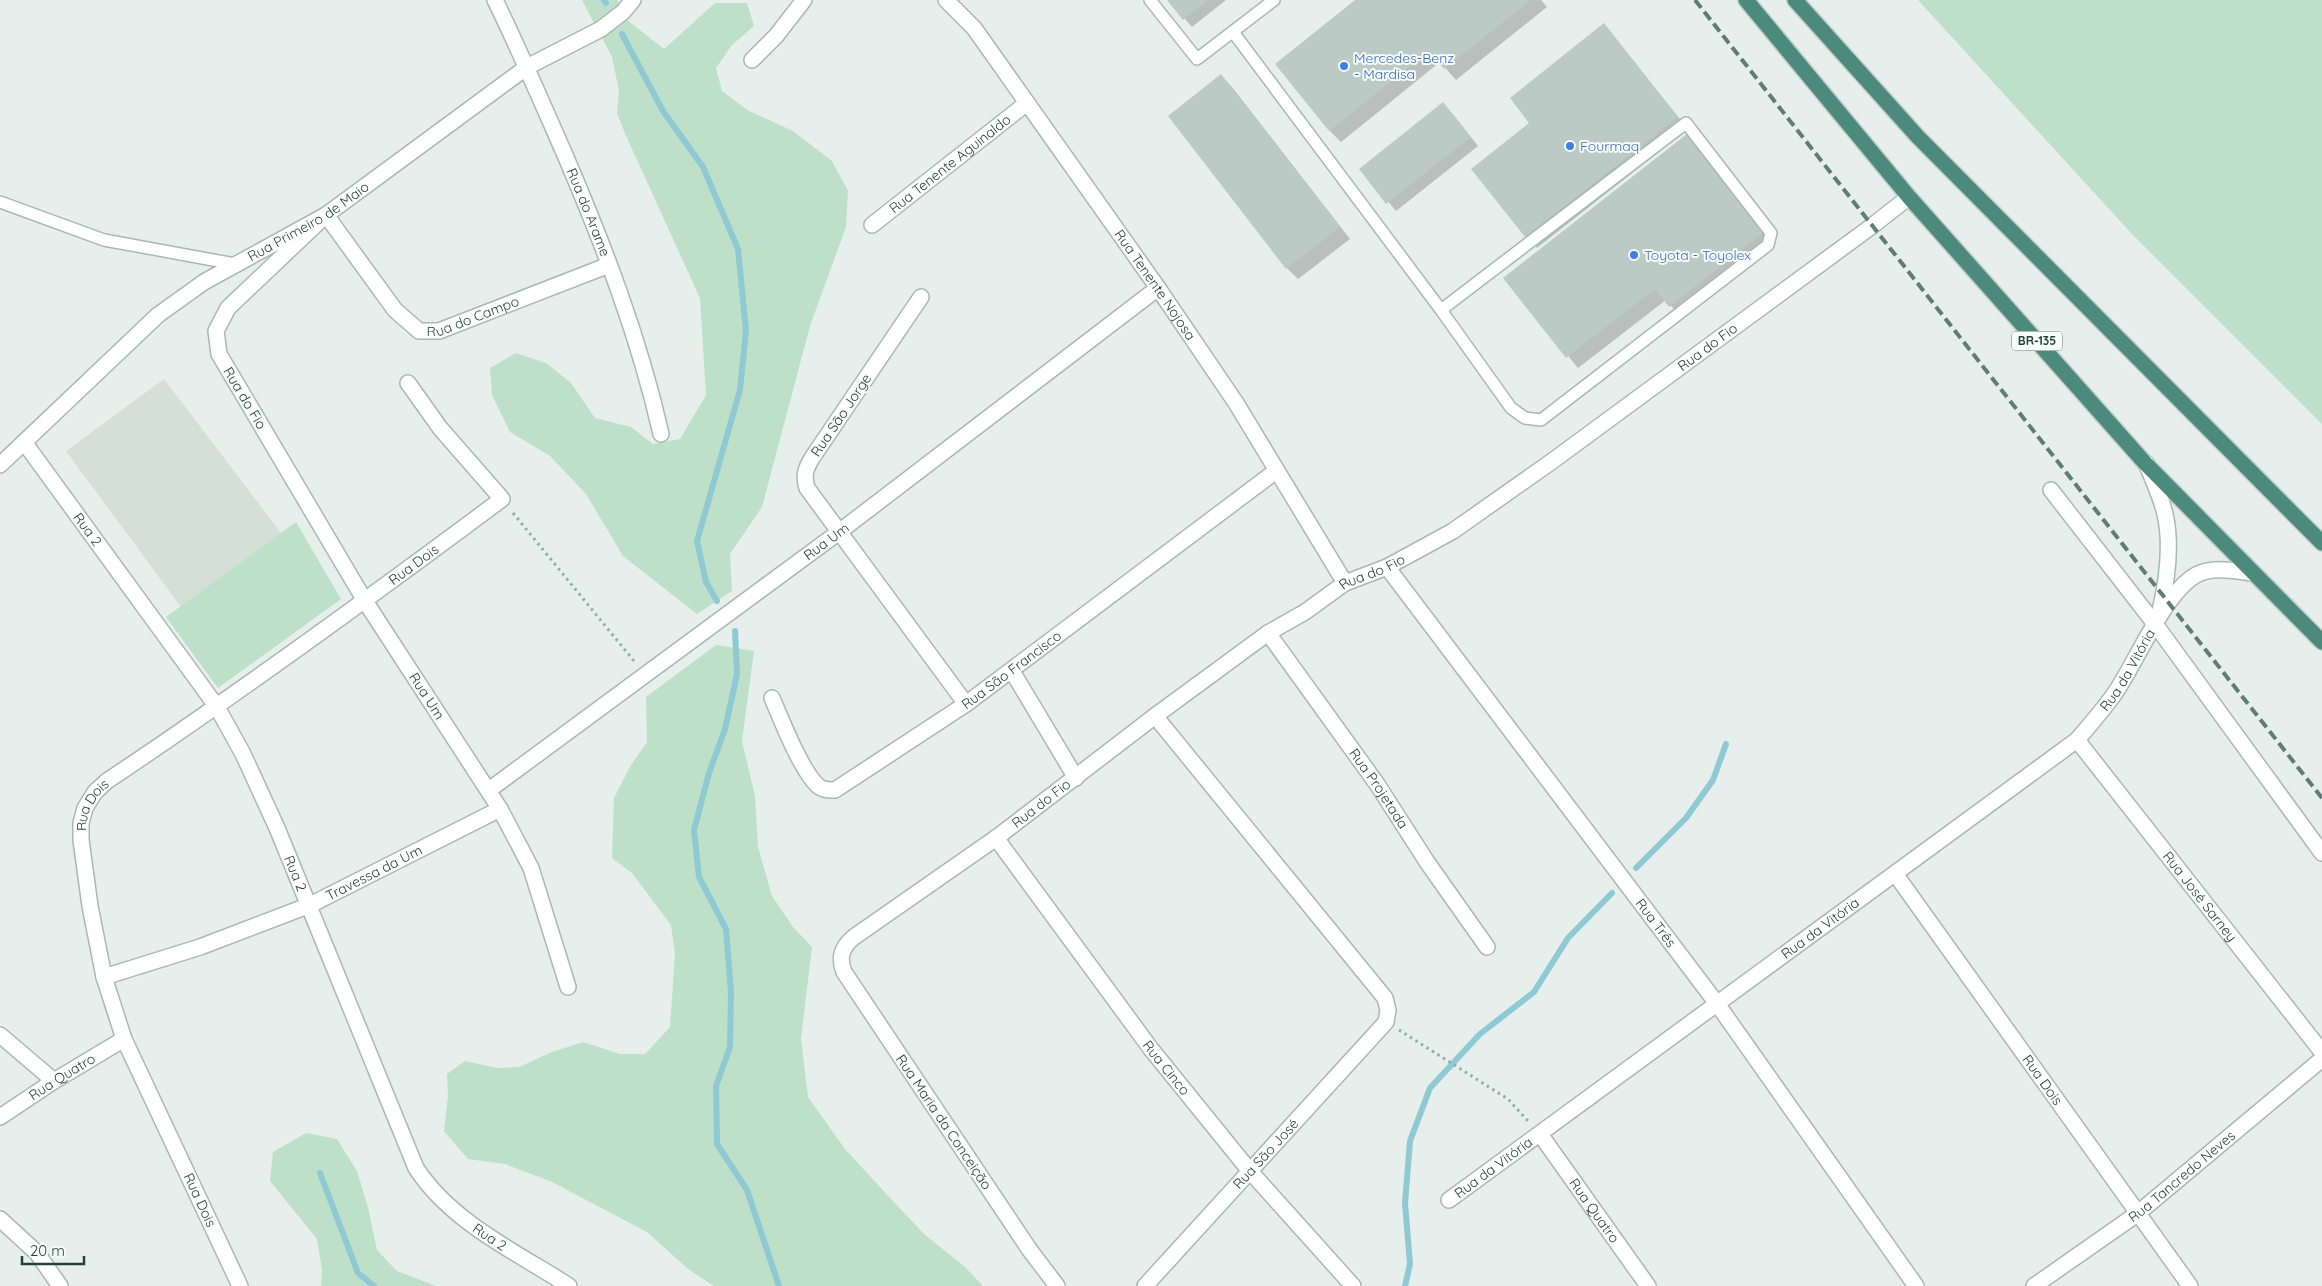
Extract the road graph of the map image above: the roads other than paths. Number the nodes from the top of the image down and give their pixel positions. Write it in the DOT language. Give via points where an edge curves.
graph roads {
  1 [pos="495,0"];
  2 [pos="633,0"];
  3 [pos="804,0"];
  4 [pos="946,0"];
  5 [pos="1150,0"];
  6 [pos="1746,0"];
  7 [pos="1795,0"];
  8 [pos="1272,1"];
  9 [pos="1233,32"];
  10 [pos="752,60"];
  11 [pos="527,67"];
  12 [pos="1027,103"];
  13 [pos="1908,197"];
  14 [pos="0,202"];
  15 [pos="326,215"];
  16 [pos="872,225"];
  17 [pos="235,264"];
  18 [pos="609,265"];
  19 [pos="1158,288"];
  20 [pos="921,297"];
  21 [pos="1441,310"];
  22 [pos="408,383"];
  23 [pos="661,434"];
  24 [pos="24,442"];
  25 [pos="2146,463"];
  26 [pos="0,465"];
  27 [pos="1276,471"];
  28 [pos="2051,490"];
  29 [pos="839,532"];
  30 [pos="2322,543"];
  31 [pos="1387,567"];
  32 [pos="2252,573"];
  33 [pos="1345,583"];
  34 [pos="366,601"];
  35 [pos="2156,623"];
  36 [pos="1268,634"];
  37 [pos="2322,642"];
  38 [pos="1012,671"];
  39 [pos="772,698"];
  40 [pos="966,704"];
  41 [pos="217,707"];
  42 [pos="1155,716"];
  43 [pos="2077,740"];
  44 [pos="1076,778"];
  45 [pos="489,790"];
  46 [pos="500,809"];
  47 [pos="996,838"];
  48 [pos="2322,853"];
  49 [pos="1896,875"];
  50 [pos="310,905"];
  51 [pos="1487,947"];
  52 [pos="841,953"];
  53 [pos="104,977"];
  54 [pos="568,987"];
  55 [pos="1718,1005"];
  56 [pos="0,1035"];
  57 [pos="124,1039"];
  58 [pos="2322,1052"];
  59 [pos="2322,1059"];
  60 [pos="54,1081"];
  61 [pos="0,1117"];
  62 [pos="1540,1134"];
  63 [pos="1249,1170"];
  64 [pos="1449,1200"];
  65 [pos="2138,1214"];
  66 [pos="0,1219"];
  67 [pos="60,1286"];
  68 [pos="240,1286"];
  69 [pos="569,1286"];
  70 [pos="1057,1286"];
  71 [pos="1146,1286"];
  72 [pos="1353,1286"];
  73 [pos="1648,1286"];
  74 [pos="1916,1286"];
  75 [pos="2034,1286"];
  76 [pos="2190,1286"];
  1 -- 11 [label="street, Rua do Arame"];
  2 -- 11 [label="street, Rua Primeiro de Maio" via="601,28"];
  3 -- 10 [label="street"];
  4 -- 12 [label="street, Rua Tenente Nojosa" via="974,28"];
  5 -- 9 [label="lane" via="1197,60"];
  6 -- 13 [label="highway, BR-135"];
  7 -- 30 [label="highway" via="1918,137"];
  8 -- 9 [label="lane"];
  9 -- 21 [label="lane"];
  11 -- 15 [label="street, Rua Primeiro de Maio"];
  11 -- 18 [label="street, Rua do Arame"];
  12 -- 16 [label="street, Rua Tenente Aguinaldo"];
  12 -- 19 [label="street, Rua Tenente Nojosa"];
  13 -- 25 [label="highway, BR-135"];
  13 -- 31 [label="street, Rua do Fio" via="1551,462 1453,531"];
  14 -- 17 [label="lane" via="104,240"];
  15 -- 17 [label="street, Rua Primeiro de Maio"];
  15 -- 18 [label="street, Rua do Campo" via="395,310 419,331 439,331"];
  15 -- 34 [label="street, Rua do Fio" via="228,308 216,331 216,343 219,354"];
  17 -- 24 [label="street, Rua Primeiro de Maio" via="158,314"];
  18 -- 23 [label="street, Rua do Arame" via="636,336"];
  19 -- 27 [label="street, Rua Tenente Nojosa" via="1236,403"];
  19 -- 29 [label="street, Rua Um"];
  20 -- 29 [label="street, Rua São Jorge" via="806,468 807,488"];
  21 -- 21 [label="lane" via="1686,122 1771,233 1768,245 1541,420 1525,418 1511,408"];
  22 -- 34 [label="street, Rua Dois" via="440,428 502,499"];
  24 -- 26 [label="street, Rua Primeiro de Maio"];
  24 -- 41 [label="street, Rua 2"];
  25 -- 32 [label="highway, BR-135"];
  25 -- 35 [label="street, Rua da Vitória" via="2162,503 2168,532 2164,596"];
  27 -- 33 [label="street, Rua Tenente Nojosa"];
  27 -- 38 [label="street, Rua São Francisco"];
  28 -- 35 [label="street"];
  29 -- 40 [label="street, Rua São Jorge"];
  29 -- 45 [label="street, Rua Um"];
  31 -- 33 [label="street, Rua do Fio"];
  31 -- 55 [label="street, Rua Três"];
  32 -- 35 [label="street, Rua da Vitória" via="2222,570 2197,574 2177,592"];
  32 -- 37 [label="highway, BR-135"];
  33 -- 36 [label="street, Rua do Fio"];
  34 -- 41 [label="street, Rua Dois"];
  34 -- 45 [label="street, Rua Um"];
  35 -- 43 [label="street, Rua da Vitória" via="2113,696"];
  35 -- 48 [label="street"];
  36 -- 42 [label="street, Rua do Fio"];
  36 -- 51 [label="street, Rua Projetada" via="1377,784"];
  38 -- 40 [label="street, Rua São Francisco"];
  38 -- 44 [label="street"];
  39 -- 40 [label="street, Rua São Francisco" via="806,769 816,784 828,790 844,784"];
  41 -- 50 [label="street, Rua 2" via="243,754"];
  41 -- 53 [label="street, Rua Dois" via="107,781 85,808 80,840"];
  42 -- 44 [label="street, Rua do Fio"];
  42 -- 63 [label="street, Rua São José" via="1385,998 1388,1010 1386,1022"];
  43 -- 49 [label="street, Rua da Vitória"];
  43 -- 58 [label="street, Rua José Sarney"];
  44 -- 47 [label="street, Rua do Fio"];
  45 -- 46 [label="street, Rua Um"];
  46 -- 50 [label="street, Travessa da Um"];
  46 -- 54 [label="street, Rua Um" via="530,868"];
  47 -- 52 [label="street, Rua do Fio" via="854,936"];
  47 -- 63 [label="street, Rua Cinco" via="1145,1041"];
  49 -- 55 [label="street, Rua da Vitória"];
  49 -- 65 [label="street, Rua Dois"];
  50 -- 53 [label="street, Travessa da Um" via="200,947"];
  50 -- 69 [label="street, Rua 2" via="416,1168 427,1185 466,1220"];
  52 -- 70 [label="street, Rua Maria da Conceição" via="840,963 844,972"];
  53 -- 57 [label="street, Rua Dois"];
  55 -- 62 [label="street, Rua da Vitória"];
  55 -- 74 [label="street, Rua Três"];
  56 -- 60 [label="street"];
  57 -- 60 [label="street, Rua Quatro"];
  57 -- 68 [label="street, Rua Dois"];
  59 -- 65 [label="street, Rua Tancredo Neves"];
  60 -- 61 [label="street, Rua Quatro"];
  62 -- 64 [label="street, Rua da Vitória"];
  62 -- 73 [label="street, Rua Quatro"];
  63 -- 71 [label="street, Rua São José"];
  63 -- 72 [label="street, Rua Cinco"];
  65 -- 75 [label="street, Rua Tancredo Neves"];
  65 -- 76 [label="street, Rua Dois"];
  66 -- 67 [label="street" via="37,1253"];
}
